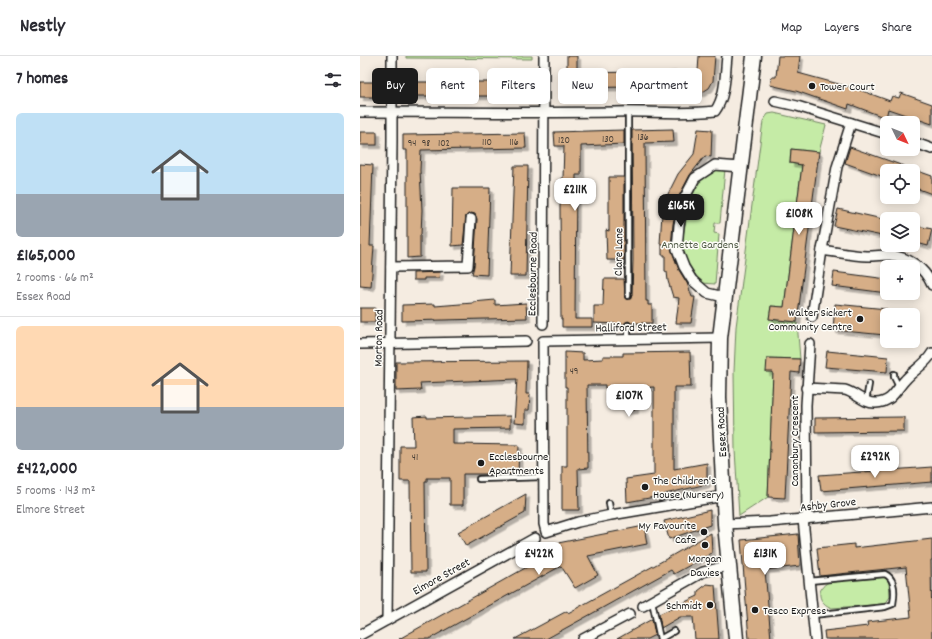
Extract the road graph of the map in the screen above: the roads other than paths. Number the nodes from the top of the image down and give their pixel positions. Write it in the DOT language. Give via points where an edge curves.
graph roads {
  1 [pos="392,56"];
  2 [pos="544,56"];
  3 [pos="727,56"];
  4 [pos="754,56"];
  5 [pos="775,101"];
  6 [pos="360,112"];
  7 [pos="392,112"];
  8 [pos="628,112"];
  9 [pos="544,113"];
  10 [pos="851,123"];
  11 [pos="880,132"];
  12 [pos="920,145"];
  13 [pos="932,149"];
  14 [pos="740,167"];
  15 [pos="471,219"];
  16 [pos="822,250"];
  17 [pos="391,267"];
  18 [pos="932,285"];
  19 [pos="628,296"];
  20 [pos="724,296"];
  21 [pos="812,317"];
  22 [pos="543,324"];
  23 [pos="628,324"];
  24 [pos="720,338"];
  25 [pos="628,340"];
  26 [pos="526,341"];
  27 [pos="360,344"];
  28 [pos="390,344"];
  29 [pos="810,344"];
  30 [pos="932,353"];
  31 [pos="894,374"];
  32 [pos="869,384"];
  33 [pos="899,387"];
  34 [pos="806,388"];
  35 [pos="866,401"];
  36 [pos="544,477"];
  37 [pos="479,479"];
  38 [pos="724,496"];
  39 [pos="609,503"];
  40 [pos="932,507"];
  41 [pos="611,515"];
  42 [pos="805,519"];
  43 [pos="726,524"];
  44 [pos="535,538"];
  45 [pos="729,566"];
  46 [pos="809,581"];
  47 [pos="652,601"];
  48 [pos="643,606"];
  49 [pos="630,614"];
  50 [pos="812,615"];
  51 [pos="387,620"];
  52 [pos="674,631"];
  53 [pos="360,635"];
  54 [pos="583,639"];
  55 [pos="736,639"];
  56 [pos="815,639"];
  1 -- 7 [label="street, Morton Road"];
  2 -- 9 [label="street, Ecclesbourne Road"];
  3 -- 8 [label="street" via="723,90 715,111"];
  4 -- 14 [label="main road, Essex Road"];
  5 -- 10 [label="street"];
  6 -- 7 [label="street"];
  7 -- 9 [label="street"];
  7 -- 17 [label="street, Morton Road"];
  8 -- 9 [label="street"];
  8 -- 19 [label="lane, Clare Lane"];
  9 -- 22 [label="street, Ecclesbourne Road"];
  10 -- 11 [label="street"];
  10 -- 16 [label="street" via="837,167"];
  12 -- 13 [label="street"];
  14 -- 20 [label="main road, Essex Road"];
  14 -- 20 [label="street" via="715,166 695,178 684,199 678,225 677,249 692,280 707,293"];
  15 -- 17 [label="street" via="468,266"];
  16 -- 18 [label="street" via="867,256 890,255 907,259 918,267"];
  16 -- 21 [label="street"];
  17 -- 28 [label="street, Morton Road"];
  20 -- 24 [label="main road, Essex Road"];
  23 -- 25 [label="lane"];
  24 -- 25 [label="street, Halliford Street"];
  24 -- 38 [label="main road, Essex Road" via="719,397"];
  25 -- 36 [label="street, Halliford Street" via="543,341"];
  26 -- 28 [label="street"];
  27 -- 28 [label="street"];
  28 -- 51 [label="street, Morton Road"];
  29 -- 34 [label="street, Canonbury Crescent"];
  30 -- 33 [label="street"];
  31 -- 33 [label="lane"];
  32 -- 35 [label="lane"];
  33 -- 35 [label="street" via="884,402 876,404"];
  34 -- 35 [label="street, Canonbury Crescent" via="851,391"];
  34 -- 42 [label="street, Canonbury Crescent"];
  36 -- 37 [label="lane"];
  36 -- 41 [label="street" via="546,532"];
  38 -- 41 [label="street"];
  38 -- 43 [label="main road, Essex Road"];
  39 -- 41 [label="lane"];
  40 -- 42 [label="street, Ashby Grove"];
  42 -- 43 [label="street, Ashby Grove"];
  42 -- 46 [label="street, Canonbury Crescent"];
  43 -- 45 [label="main road, Essex Road"];
  44 -- 51 [label="street, Elmore Street"];
  45 -- 47 [label="street" via="707,570"];
  45 -- 55 [label="main road, Essex Road"];
  46 -- 50 [label="street, Canonbury Crescent"];
  46 -- 50 [label="lane" via="885,574 890,576 893,582 893,604"];
  47 -- 48 [label="street"];
  47 -- 52 [label="lane" via="660,639"];
  49 -- 54 [label="street"];
  50 -- 56 [label="street, Canonbury Crescent"];
  51 -- 53 [label="street, Elmore Street"];
}
